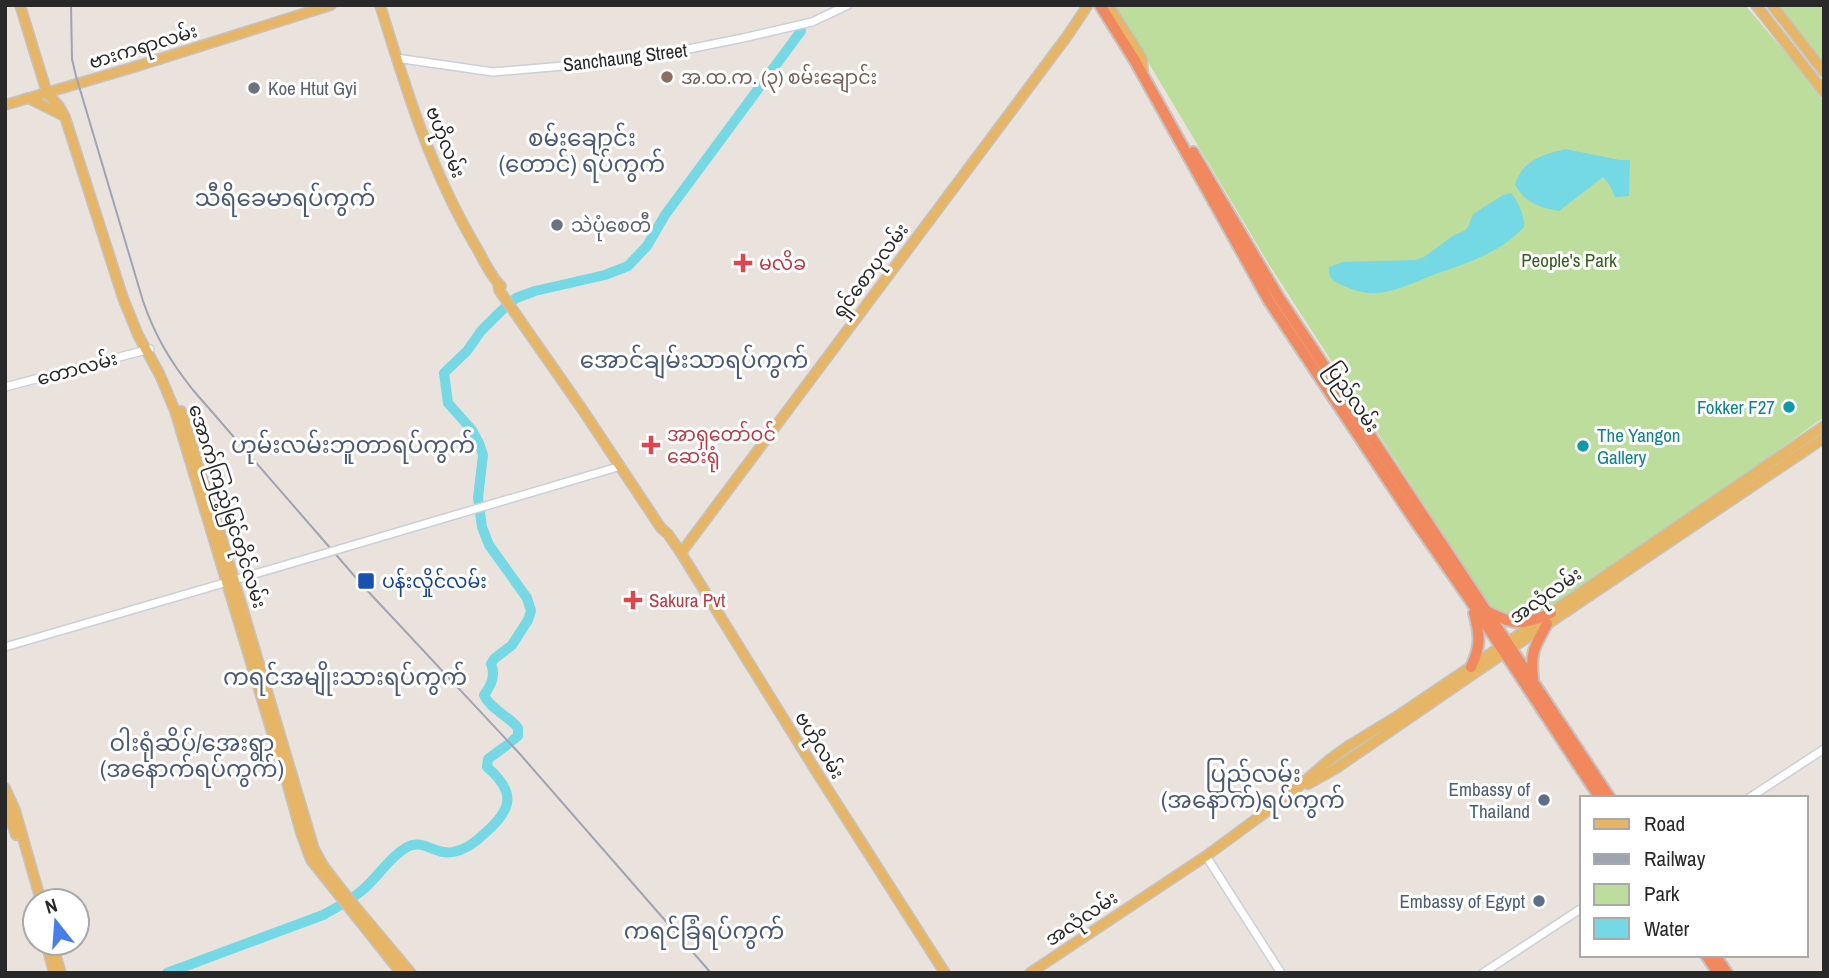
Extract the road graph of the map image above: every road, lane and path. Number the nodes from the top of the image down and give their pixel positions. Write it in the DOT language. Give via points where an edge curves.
graph roads {
  1 [pos="20,5"];
  2 [pos="331,5"];
  3 [pos="380,5"];
  4 [pos="848,5"];
  5 [pos="1108,5"];
  6 [pos="1756,5"];
  7 [pos="1772,5"];
  8 [pos="1092,6"];
  9 [pos="396,58"];
  10 [pos="1142,72"];
  11 [pos="1824,72"];
  12 [pos="1824,92"];
  13 [pos="47,93"];
  14 [pos="28,98"];
  15 [pos="5,105"];
  16 [pos="65,117"];
  17 [pos="515,307"];
  18 [pos="147,349"];
  19 [pos="5,387"];
  20 [pos="1824,426"];
  21 [pos="1824,441"];
  22 [pos="621,466"];
  23 [pos="668,534"];
  24 [pos="681,553"];
  25 [pos="231,582"];
  26 [pos="1470,600"];
  27 [pos="1566,607"];
  28 [pos="1485,610"];
  29 [pos="1551,612"];
  30 [pos="1547,624"];
  31 [pos="5,647"];
  32 [pos="1506,648"];
  33 [pos="1471,667"];
  34 [pos="1533,681"];
  35 [pos="1824,749"];
  36 [pos="5,788"];
  37 [pos="1289,795"];
  38 [pos="1599,796"];
  39 [pos="1609,796"];
  40 [pos="1752,796"];
  41 [pos="5,804"];
  42 [pos="1206,856"];
  43 [pos="30,875"];
  44 [pos="32,887"];
  45 [pos="35,887"];
  46 [pos="347,901"];
  47 [pos="1580,909"];
  48 [pos="1707,957"];
  49 [pos="1717,957"];
  50 [pos="401,973"];
  51 [pos="411,973"];
  52 [pos="945,973"];
  53 [pos="1030,973"];
  54 [pos="1281,973"];
  55 [pos="1483,973"];
  56 [pos="1717,973"];
  57 [pos="1727,973"];
  1 -- 13 [label="main road, အောက်ကြည့်မြင်တိုင်လမ်း"];
  2 -- 13 [label="main road, ဗားကရာလမ်း"];
  3 -- 9 [label="main road, ဗဟိုလမ်း"];
  4 -- 9 [label="street, Sanchaung Street" via="812,22 634,60 493,72"];
  5 -- 10 [label="main road, ပြည်လမ်း" via="1142,58"];
  6 -- 12 [label="main road"];
  7 -- 11 [label="main road"];
  8 -- 10 [label="highway"];
  8 -- 10 [label="main road, ပြည်လမ်း"];
  8 -- 24 [label="main road, ရှင်စောပုလမ်း"];
  9 -- 17 [label="main road, ဗဟိုလမ်း" via="428,151 464,226"];
  10 -- 26 [label="highway, ပြည်လမ်း" via="1269,301"];
  10 -- 28 [label="highway, ပြည်လမ်း" via="1278,296"];
  13 -- 14 [label="main road, ဗားကရာလမ်း"];
  13 -- 16 [label="main road, အောက်ကြည့်မြင်တိုင်လမ်း"];
  14 -- 15 [label="main road, ဗားကရာလမ်း"];
  14 -- 16 [label="main road"];
  16 -- 18 [label="main road, အောက်ကြည့်မြင်တိုင်လမ်း" via="123,298"];
  17 -- 22 [label="main road, ဗဟိုလမ်း"];
  17 -- 23 [label="main road, ဗဟိုလမ်း" via="604,431"];
  18 -- 19 [label="street, တောလမ်း"];
  18 -- 25 [label="main road, အောက်ကြည့်မြင်တိုင်လမ်း" via="180,409"];
  20 -- 27 [label="main road, အလုံလမ်း"];
  21 -- 27 [label="main road, အလုံလမ်း"];
  22 -- 23 [label="main road, ဗဟိုလမ်း"];
  22 -- 25 [label="street, bridge"];
  23 -- 24 [label="main road, ဗဟိုလမ်း"];
  24 -- 52 [label="main road, ဗဟိုလမ်း"];
  25 -- 31 [label="street"];
  25 -- 46 [label="main road, အောက်ကြည့်မြင်တိုင်လမ်း" via="314,849"];
  26 -- 32 [label="highway, ပြည်လမ်း"];
  26 -- 33 [label="highway" via="1479,631"];
  27 -- 29 [label="main road, အလုံလမ်း"];
  27 -- 30 [label="main road, အလုံလမ်း"];
  28 -- 29 [label="highway" via="1522,623"];
  28 -- 32 [label="highway, ပြည်လမ်း"];
  29 -- 32 [label="main road, အလုံလမ်း"];
  30 -- 32 [label="main road, အလုံလမ်း"];
  30 -- 34 [label="highway" via="1534,648"];
  32 -- 33 [label="main road, အလုံလမ်း"];
  32 -- 34 [label="highway, ပြည်လမ်း"];
  32 -- 37 [label="main road, အလုံလမ်း" via="1335,769"];
  32 -- 38 [label="highway, ပြည်လမ်း"];
  33 -- 37 [label="main road, အလုံလမ်း" via="1350,745"];
  34 -- 39 [label="highway, ပြည်လမ်း"];
  35 -- 40 [label="street"];
  36 -- 43 [label="main road" via="15,810"];
  37 -- 42 [label="main road, အလုံလမ်း"];
  41 -- 43 [label="main road"];
  42 -- 53 [label="main road, အလုံလမ်း"];
  42 -- 54 [label="street"];
  43 -- 44 [label="main road"];
  43 -- 45 [label="main road"];
  46 -- 50 [label="main road, အောက်ကြည့်မြင်တိုင်လမ်း"];
  46 -- 51 [label="main road, အောက်ကြည့်မြင်တိုင်လမ်း"];
  47 -- 55 [label="street"];
  48 -- 56 [label="highway"];
  49 -- 57 [label="highway"];
}
